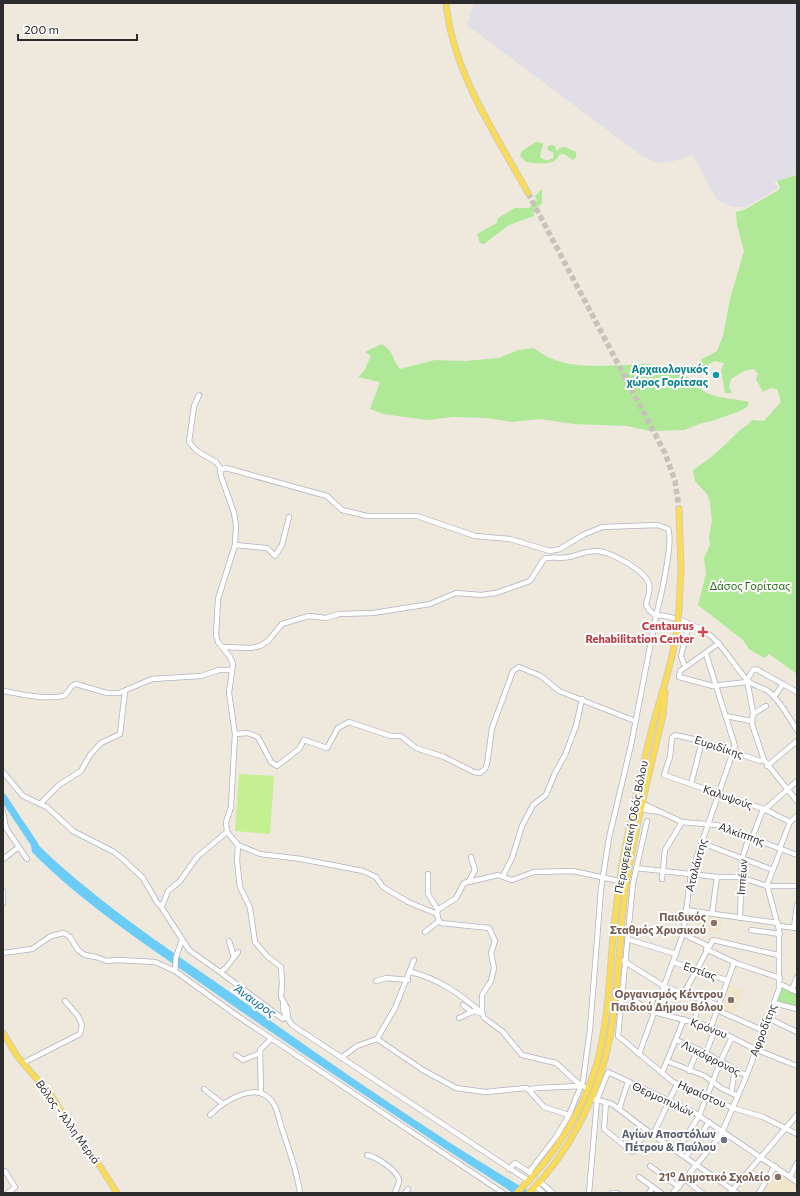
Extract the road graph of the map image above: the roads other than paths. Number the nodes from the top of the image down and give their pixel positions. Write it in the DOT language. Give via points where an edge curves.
graph roads {
  1 [pos="446,3"];
  2 [pos="528,193"];
  3 [pos="199,395"];
  4 [pos="221,469"];
  5 [pos="679,509"];
  6 [pos="289,517"];
  7 [pos="235,545"];
  8 [pos="656,616"];
  9 [pos="689,624"];
  10 [pos="719,643"];
  11 [pos="223,647"];
  12 [pos="706,654"];
  13 [pos="685,667"];
  14 [pos="232,670"];
  15 [pos="667,679"];
  16 [pos="747,681"];
  17 [pos="782,684"];
  18 [pos="717,686"];
  19 [pos="3,691"];
  20 [pos="125,691"];
  21 [pos="797,692"];
  22 [pos="774,697"];
  23 [pos="582,699"];
  24 [pos="766,706"];
  25 [pos="753,714"];
  26 [pos="726,716"];
  27 [pos="636,721"];
  28 [pos="751,721"];
  29 [pos="797,730"];
  30 [pos="235,734"];
  31 [pos="702,741"];
  32 [pos="797,741"];
  33 [pos="733,752"];
  34 [pos="764,760"];
  35 [pos="768,766"];
  36 [pos="3,772"];
  37 [pos="664,776"];
  38 [pos="797,781"];
  39 [pos="691,784"];
  40 [pos="787,789"];
  41 [pos="718,792"];
  42 [pos="797,801"];
  43 [pos="643,802"];
  44 [pos="635,803"];
  45 [pos="40,804"];
  46 [pos="642,809"];
  47 [pos="764,809"];
  48 [pos="3,812"];
  49 [pos="663,813"];
  50 [pos="797,816"];
  51 [pos="647,821"];
  52 [pos="682,822"];
  53 [pos="790,822"];
  54 [pos="708,823"];
  55 [pos="4,827"];
  56 [pos="227,832"];
  57 [pos="750,838"];
  58 [pos="702,843"];
  59 [pos="238,845"];
  60 [pos="19,847"];
  61 [pos="780,848"];
  62 [pos="797,855"];
  63 [pos="471,856"];
  64 [pos="3,859"];
  65 [pos="27,859"];
  66 [pos="742,859"];
  67 [pos="636,868"];
  68 [pos="774,870"];
  69 [pos="662,871"];
  70 [pos="428,874"];
  71 [pos="691,874"];
  72 [pos="503,876"];
  73 [pos="717,876"];
  74 [pos="740,877"];
  75 [pos="602,879"];
  76 [pos="662,879"];
  77 [pos="469,881"];
  78 [pos="619,881"];
  79 [pos="767,886"];
  80 [pos="797,886"];
  81 [pos="3,891"];
  82 [pos="3,903"];
  83 [pos="797,905"];
  84 [pos="160,906"];
  85 [pos="686,910"];
  86 [pos="437,912"];
  87 [pos="712,914"];
  88 [pos="740,918"];
  89 [pos="758,920"];
  90 [pos="439,921"];
  91 [pos="778,924"];
  92 [pos="795,928"];
  93 [pos="425,932"];
  94 [pos="683,934"];
  95 [pos="780,934"];
  96 [pos="626,939"];
  97 [pos="182,940"];
  98 [pos="229,941"];
  99 [pos="707,948"];
  100 [pos="3,953"];
  101 [pos="676,954"];
  102 [pos="778,955"];
  103 [pos="414,960"];
  104 [pos="624,962"];
  105 [pos="673,962"];
  106 [pos="734,963"];
  107 [pos="175,968"];
  108 [pos="696,970"];
  109 [pos="220,972"];
  110 [pos="411,972"];
  111 [pos="797,977"];
  112 [pos="780,978"];
  113 [pos="408,980"];
  114 [pos="726,980"];
  115 [pos="376,981"];
  116 [pos="780,984"];
  117 [pos="665,986"];
  118 [pos="792,990"];
  119 [pos="622,992"];
  120 [pos="797,992"];
  121 [pos="684,993"];
  122 [pos="700,998"];
  123 [pos="65,1001"];
  124 [pos="283,1003"];
  125 [pos="774,1003"];
  126 [pos="463,1005"];
  127 [pos="717,1007"];
  128 [pos="797,1010"];
  129 [pos="472,1012"];
  130 [pos="482,1013"];
  131 [pos="655,1013"];
  132 [pos="459,1018"];
  133 [pos="768,1018"];
  134 [pos="684,1020"];
  135 [pos="694,1022"];
  136 [pos="713,1028"];
  137 [pos="762,1030"];
  138 [pos="797,1032"];
  139 [pos="3,1034"];
  140 [pos="732,1037"];
  141 [pos="271,1038"];
  142 [pos="377,1039"];
  143 [pos="676,1040"];
  144 [pos="698,1049"];
  145 [pos="755,1049"];
  146 [pos="260,1053"];
  147 [pos="639,1054"];
  148 [pos="706,1054"];
  149 [pos="236,1055"];
  150 [pos="341,1058"];
  151 [pos="667,1061"];
  152 [pos="721,1061"];
  153 [pos="23,1063"];
  154 [pos="797,1066"];
  155 [pos="735,1070"];
  156 [pos="689,1071"];
  157 [pos="662,1073"];
  158 [pos="746,1075"];
  159 [pos="628,1082"];
  160 [pos="713,1082"];
  161 [pos="677,1084"];
  162 [pos="585,1087"];
  163 [pos="204,1089"];
  164 [pos="530,1090"];
  165 [pos="261,1093"];
  166 [pos="731,1093"];
  167 [pos="708,1096"];
  168 [pos="738,1096"];
  169 [pos="594,1099"];
  170 [pos="606,1102"];
  171 [pos="669,1102"];
  172 [pos="223,1104"];
  173 [pos="733,1108"];
  174 [pos="619,1109"];
  175 [pos="569,1114"];
  176 [pos="210,1115"];
  177 [pos="797,1115"];
  178 [pos="700,1116"];
  179 [pos="709,1122"];
  180 [pos="786,1128"];
  181 [pos="647,1130"];
  182 [pos="722,1130"];
  183 [pos="797,1134"];
  184 [pos="652,1135"];
  185 [pos="677,1151"];
  186 [pos="368,1155"];
  187 [pos="686,1157"];
  188 [pos="761,1157"];
  189 [pos="797,1162"];
  190 [pos="697,1165"];
  191 [pos="650,1166"];
  192 [pos="775,1166"];
  193 [pos="509,1168"];
  194 [pos="5,1171"];
  195 [pos="532,1174"];
  196 [pos="790,1177"];
  197 [pos="639,1178"];
  198 [pos="685,1179"];
  199 [pos="528,1182"];
  200 [pos="797,1182"];
  201 [pos="678,1186"];
  202 [pos="534,1187"];
  203 [pos="653,1187"];
  204 [pos="734,1192"];
  205 [pos="8,1193"];
  206 [pos="117,1193"];
  207 [pos="300,1193"];
  208 [pos="395,1193"];
  209 [pos="503,1193"];
  210 [pos="517,1193"];
  211 [pos="543,1193"];
  212 [pos="554,1193"];
  213 [pos="589,1193"];
  214 [pos="612,1193"];
  215 [pos="617,1193"];
  216 [pos="649,1193"];
  217 [pos="661,1193"];
  218 [pos="673,1193"];
  219 [pos="702,1193"];
  220 [pos="759,1193"];
  1 -- 2 [label="main road" via="466,78"];
  3 -- 4 [label="street" via="194,406 189,442 197,451 216,462"];
  4 -- 7 [label="street" via="220,475 235,517"];
  4 -- 8 [label="street" via="226,468 327,496 342,510 367,516 417,516 475,536 510,539 550,551 602,527 664,527 670,536"];
  5 -- 15 [label="main road, Περιφερειακή Οδός Βόλου, bridge" via="679,609"];
  6 -- 7 [label="street" via="282,545 275,556 267,548"];
  7 -- 11 [label="street" via="218,603 216,635"];
  8 -- 9 [label="street" via="667,616"];
  8 -- 11 [label="street" via="646,605 649,585 642,574 613,555 594,551 568,558 544,559 528,583 496,592 481,595 456,593 430,604 374,613 340,614 329,618 309,616 282,624 268,641 258,647"];
  8 -- 27 [label="street"];
  9 -- 10 [label="street" via="706,631"];
  9 -- 13 [label="street" via="681,656"];
  10 -- 12 [label="street"];
  10 -- 16 [label="street"];
  11 -- 14 [label="street" via="232,661"];
  12 -- 13 [label="street"];
  12 -- 18 [label="street, Αταλάντης"];
  13 -- 18 [label="street" via="678,672 681,678"];
  14 -- 20 [label="street" via="219,670 200,676 152,679"];
  14 -- 30 [label="street" via="229,694"];
  15 -- 43 [label="main road, Περιφερειακή Οδός Βόλου" via="663,715"];
  15 -- 44 [label="main road, Περιφερειακή Οδός Βόλου"];
  16 -- 17 [label="street" via="754,669"];
  16 -- 18 [label="street"];
  16 -- 22 [label="street" via="768,691"];
  16 -- 25 [label="street"];
  17 -- 21 [label="street"];
  17 -- 22 [label="street"];
  18 -- 26 [label="street, Αταλάντης"];
  19 -- 20 [label="street" via="59,696 76,684 107,693"];
  20 -- 45 [label="street" via="120,734 101,743 81,771 59,784"];
  22 -- 29 [label="street"];
  23 -- 27 [label="street"];
  23 -- 30 [label="street" via="554,688 541,676 522,667 515,668 492,728 487,764 483,771 477,773 444,757 416,748 401,736 391,736 349,722 338,728 327,748 304,740 299,749 277,766 271,762 258,736 248,733"];
  23 -- 72 [label="street" via="576,726 565,755 546,794 533,805 522,826 512,858"];
  24 -- 25 [label="street"];
  25 -- 28 [label="street"];
  26 -- 28 [label="street"];
  26 -- 33 [label="street, Αταλάντης" via="735,743"];
  27 -- 75 [label="street"];
  28 -- 34 [label="street"];
  30 -- 56 [label="street"];
  31 -- 33 [label="street, Ευριδίκης"];
  31 -- 37 [label="street, Ευριδίκης" via="674,736"];
  31 -- 39 [label="street"];
  32 -- 35 [label="street"];
  33 -- 34 [label="street, Ευριδίκης"];
  33 -- 41 [label="street, Αταλάντης"];
  34 -- 35 [label="street"];
  35 -- 40 [label="street"];
  36 -- 45 [label="street" via="20,794"];
  37 -- 39 [label="street, Καλυψούς"];
  38 -- 40 [label="street"];
  39 -- 41 [label="street, Καλυψούς"];
  40 -- 42 [label="street"];
  40 -- 47 [label="street"];
  41 -- 47 [label="street, Καλυψούς"];
  41 -- 54 [label="street, Αταλάντης"];
  43 -- 44 [label="street"];
  43 -- 46 [label="main road, Περιφερειακή Οδός Βόλου"];
  43 -- 49 [label="street"];
  44 -- 46 [label="street"];
  44 -- 78 [label="main road, Περιφερειακή Οδός Βόλου"];
  45 -- 84 [label="street" via="56,814 73,831 114,852 126,862 143,878"];
  46 -- 49 [label="street"];
  46 -- 169 [label="main road, Περιφερειακή Οδός Βόλου" via="625,894 610,1035"];
  47 -- 53 [label="street, Καλυψούς"];
  47 -- 57 [label="street, Ιππέων"];
  48 -- 55 [label="street"];
  49 -- 52 [label="street, Αλκίππης"];
  50 -- 53 [label="street"];
  51 -- 67 [label="street"];
  52 -- 54 [label="street, Αλκίππης"];
  52 -- 69 [label="street" via="666,846"];
  53 -- 61 [label="street"];
  54 -- 57 [label="street, Αλκίππης"];
  54 -- 58 [label="street, Αταλάντης"];
  55 -- 60 [label="street"];
  56 -- 59 [label="street"];
  56 -- 84 [label="street" via="197,857 180,881 168,891 164,904"];
  57 -- 61 [label="street, Αλκίππης"];
  57 -- 66 [label="street, Ιππέων"];
  58 -- 66 [label="street"];
  58 -- 71 [label="street, Αταλάντης"];
  59 -- 86 [label="street" via="265,855 359,870 376,877 383,886 408,902"];
  59 -- 124 [label="street" via="240,887 250,908 254,940 267,956 281,967"];
  60 -- 64 [label="street"];
  60 -- 65 [label="street"];
  61 -- 62 [label="street, Αλκίππης"];
  61 -- 68 [label="street"];
  63 -- 77 [label="street" via="475,869"];
  66 -- 68 [label="street"];
  66 -- 74 [label="street, Ιππέων"];
  67 -- 69 [label="street"];
  67 -- 96 [label="street"];
  68 -- 79 [label="street"];
  69 -- 71 [label="street"];
  69 -- 76 [label="street"];
  70 -- 86 [label="street" via="428,894"];
  71 -- 73 [label="street"];
  71 -- 85 [label="street, Αταλάντης"];
  72 -- 75 [label="street" via="512,880 534,872 573,871"];
  72 -- 77 [label="street"];
  73 -- 74 [label="street"];
  73 -- 87 [label="street"];
  74 -- 79 [label="street"];
  74 -- 88 [label="street, Ιππέων"];
  75 -- 78 [label="street"];
  75 -- 162 [label="street"];
  77 -- 86 [label="street" via="462,885 456,898"];
  78 -- 162 [label="main road, Περιφερειακή Οδός Βόλου" via="605,1026 597,1063"];
  79 -- 80 [label="street"];
  79 -- 91 [label="street, Αφροδίτης"];
  81 -- 82 [label="street"];
  83 -- 92 [label="street"];
  84 -- 97 [label="street"];
  85 -- 87 [label="street"];
  85 -- 94 [label="street, Αταλάντης"];
  86 -- 90 [label="street"];
  87 -- 88 [label="street"];
  88 -- 89 [label="street"];
  89 -- 91 [label="street"];
  89 -- 95 [label="street" via="753,931"];
  90 -- 93 [label="street"];
  90 -- 130 [label="street" via="490,929 495,941 491,953 493,969 491,981 482,995"];
  91 -- 92 [label="street"];
  91 -- 95 [label="street, Αφροδίτης"];
  94 -- 99 [label="street"];
  94 -- 101 [label="street, Αταλάντης"];
  95 -- 102 [label="street, Αφροδίτης"];
  96 -- 101 [label="street"];
  96 -- 104 [label="street"];
  97 -- 107 [label="street"];
  97 -- 109 [label="street" via="191,952"];
  98 -- 109 [label="street" via="236,954"];
  99 -- 102 [label="street" via="714,940"];
  99 -- 106 [label="street"];
  99 -- 108 [label="street"];
  100 -- 107 [label="street" via="32,949 51,936 64,933 85,955 107,961 155,962"];
  101 -- 105 [label="street, Αταλάντης"];
  102 -- 112 [label="street, Αφροδίτης"];
  103 -- 110 [label="street"];
  104 -- 117 [label="street"];
  104 -- 119 [label="street"];
  105 -- 108 [label="street, Εστίας"];
  105 -- 117 [label="street, Αταλάντης"];
  106 -- 112 [label="street"];
  106 -- 114 [label="street"];
  107 -- 141 [label="street"];
  108 -- 114 [label="street, Εστίας"];
  108 -- 121 [label="street"];
  109 -- 124 [label="street" via="283,1019 286,1017"];
  110 -- 113 [label="street"];
  110 -- 130 [label="street" via="427,976 456,991"];
  111 -- 118 [label="street"];
  112 -- 116 [label="street, Αφροδίτης"];
  113 -- 115 [label="street" via="386,978"];
  113 -- 142 [label="street"];
  114 -- 127 [label="street"];
  116 -- 118 [label="street"];
  116 -- 125 [label="street, Αφροδίτης"];
  117 -- 121 [label="street"];
  117 -- 131 [label="street, Αταλάντης"];
  118 -- 120 [label="street"];
  119 -- 131 [label="street, Κρόνου"];
  119 -- 147 [label="street, Ηφαίστου" via="618,1036"];
  121 -- 122 [label="street"];
  122 -- 127 [label="street"];
  122 -- 135 [label="street"];
  123 -- 153 [label="street" via="82,1025 80,1034"];
  124 -- 150 [label="street" via="293,1026"];
  125 -- 128 [label="street"];
  125 -- 133 [label="street, Αφροδίτης"];
  126 -- 129 [label="street"];
  127 -- 136 [label="street"];
  127 -- 137 [label="street"];
  129 -- 130 [label="street"];
  129 -- 132 [label="street"];
  130 -- 162 [label="street" via="522,1055 556,1064"];
  131 -- 134 [label="street, Κρόνου"];
  131 -- 147 [label="street, Αταλάντης"];
  133 -- 137 [label="street, Αφροδίτης"];
  133 -- 138 [label="street"];
  134 -- 135 [label="street, Κρόνου"];
  134 -- 143 [label="street"];
  135 -- 136 [label="street, Κρόνου"];
  136 -- 140 [label="street, Κρόνου"];
  136 -- 148 [label="street"];
  137 -- 145 [label="street, Αφροδίτης"];
  139 -- 153 [label="main road, Βόλος - Άλλη Μεριά"];
  140 -- 145 [label="street, Κρόνου"];
  140 -- 152 [label="street"];
  141 -- 146 [label="street" via="261,1047"];
  141 -- 209 [label="street"];
  142 -- 150 [label="street" via="357,1046"];
  142 -- 164 [label="street" via="423,1070 456,1088 481,1092 523,1088"];
  143 -- 144 [label="street, Λυκόφρoνος"];
  143 -- 151 [label="street"];
  144 -- 148 [label="street, Λυκόφρoνος"];
  144 -- 156 [label="street"];
  145 -- 154 [label="street, Κρόνου"];
  145 -- 158 [label="street, Αφροδίτης"];
  146 -- 149 [label="street" via="243,1060"];
  146 -- 165 [label="street"];
  147 -- 157 [label="street, Ηφαίστου"];
  148 -- 152 [label="street, Λυκόφρoνος"];
  150 -- 193 [label="street"];
  151 -- 156 [label="street"];
  151 -- 157 [label="street"];
  152 -- 155 [label="street, Λυκόφρoνος"];
  152 -- 160 [label="street"];
  153 -- 206 [label="main road, Βόλος - Άλλη Μεριά" via="53,1098"];
  155 -- 158 [label="street, Λυκόφρoνος"];
  155 -- 166 [label="street"];
  156 -- 160 [label="street" via="706,1076"];
  157 -- 161 [label="street, Ηφαίστου"];
  158 -- 168 [label="street, Αφροδίτης"];
  159 -- 169 [label="street, Θερμοπυλών" via="608,1072"];
  159 -- 171 [label="street, Θερμοπυλών"];
  159 -- 174 [label="street"];
  160 -- 166 [label="street"];
  160 -- 167 [label="street"];
  161 -- 167 [label="street, Ηφαίστου"];
  161 -- 171 [label="street"];
  162 -- 164 [label="street"];
  162 -- 175 [label="street"];
  162 -- 195 [label="main road, Περιφερειακή Οδός Βόλου" via="578,1110 563,1137"];
  163 -- 172 [label="street"];
  164 -- 175 [label="street" via="544,1107"];
  165 -- 172 [label="street" via="250,1092"];
  165 -- 207 [label="street" via="270,1098 276,1109 297,1173"];
  166 -- 168 [label="street"];
  167 -- 173 [label="street, Ηφαίστου"];
  167 -- 178 [label="street"];
  168 -- 173 [label="street, Αφροδίτης"];
  169 -- 170 [label="street"];
  169 -- 202 [label="main road, Περιφερειακή Οδός Βόλου" via="570,1141"];
  169 -- 213 [label="street"];
  170 -- 174 [label="street"];
  170 -- 181 [label="street" via="604,1129 632,1152"];
  171 -- 178 [label="street, Θερμοπυλών"];
  171 -- 184 [label="street"];
  172 -- 176 [label="street"];
  173 -- 180 [label="street, Ηφαίστου" via="763,1117"];
  173 -- 182 [label="street, Αφροδίτης"];
  174 -- 181 [label="street"];
  175 -- 195 [label="street"];
  177 -- 180 [label="street"];
  178 -- 179 [label="street, Θερμοπυλών"];
  178 -- 185 [label="street"];
  179 -- 182 [label="street, Θερμοπυλών"];
  179 -- 187 [label="street"];
  180 -- 183 [label="street, Ηφαίστου"];
  180 -- 188 [label="street"];
  181 -- 184 [label="street"];
  182 -- 188 [label="street, Θερμοπυλών"];
  182 -- 190 [label="street, Αφροδίτης"];
  184 -- 185 [label="street"];
  185 -- 187 [label="street"];
  186 -- 208 [label="street" via="382,1161 397,1176 399,1181"];
  187 -- 190 [label="street"];
  188 -- 192 [label="street, Θερμοπυλών"];
  188 -- 204 [label="street"];
  189 -- 196 [label="street"];
  190 -- 198 [label="street, Αφροδίτης"];
  190 -- 204 [label="street"];
  191 -- 201 [label="street"];
  192 -- 196 [label="street, Θερμοπυλών"];
  192 -- 220 [label="street"];
  193 -- 195 [label="street" via="515,1163"];
  193 -- 199 [label="street"];
  194 -- 205 [label="street" via="14,1187"];
  195 -- 199 [label="main road, Περιφερειακή Οδός Βόλου"];
  196 -- 200 [label="street, Θερμοπυλών"];
  197 -- 203 [label="street"];
  198 -- 201 [label="street, Αφροδίτης"];
  198 -- 219 [label="street"];
  199 -- 210 [label="main road, Περιφερειακή Οδός Βόλου"];
  201 -- 218 [label="street, Αφροδίτης"];
  202 -- 211 [label="street"];
  202 -- 212 [label="street"];
  203 -- 216 [label="street"];
  203 -- 217 [label="street"];
  214 -- 215 [label="street"];
}
